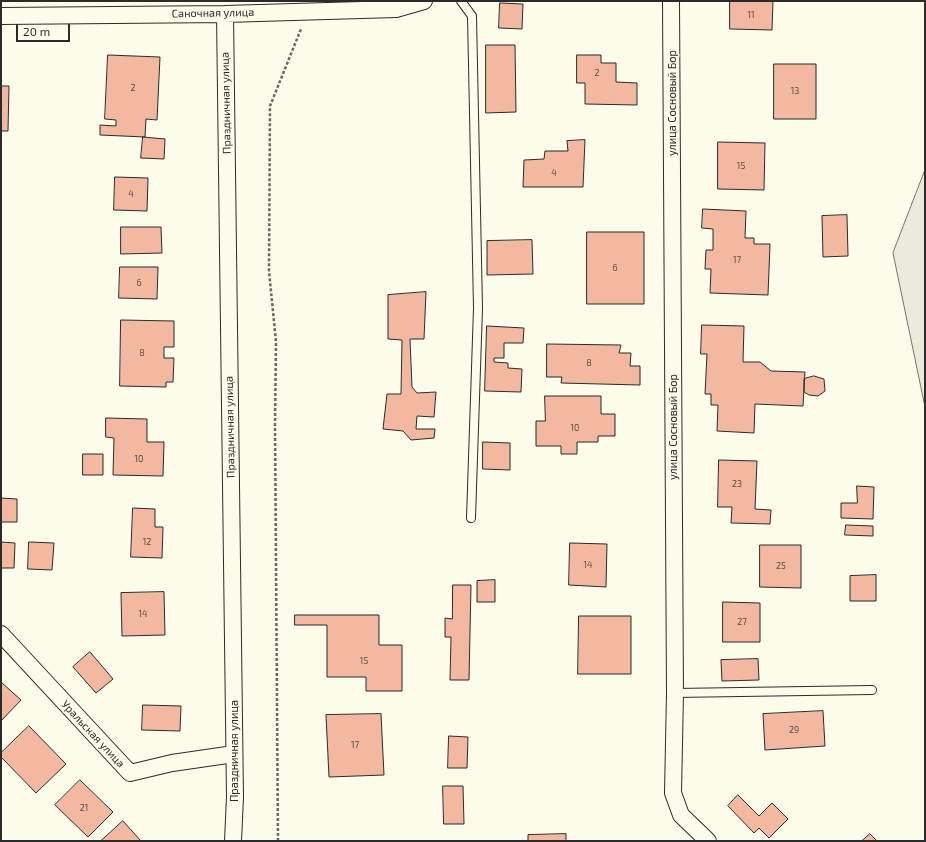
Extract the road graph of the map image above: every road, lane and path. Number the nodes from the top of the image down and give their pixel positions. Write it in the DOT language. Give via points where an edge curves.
graph roads {
  1 [pos="424,1"];
  2 [pos="461,1"];
  3 [pos="671,1"];
  4 [pos="86,7"];
  5 [pos="307,12"];
  6 [pos="225,14"];
  7 [pos="1,16"];
  8 [pos="471,518"];
  9 [pos="1,634"];
  10 [pos="872,690"];
  11 [pos="675,693"];
  12 [pos="234,754"];
  13 [pos="232,841"];
  14 [pos="278,841"];
  15 [pos="708,841"];
  1 -- 5 [label="street, Саночная улица" via="396,9"];
  2 -- 8 [label="lane" via="472,16 478,308"];
  3 -- 11 [label="street, улица Сосновый Бор"];
  4 -- 6 [label="street, Саночная улица"];
  4 -- 7 [label="street, Саночная улица"];
  5 -- 6 [label="street, Саночная улица"];
  5 -- 14 [label="path" via="270,106 269,271 276,342"];
  6 -- 12 [label="street, Праздничная улица"];
  9 -- 12 [label="street, Уральская улица" via="130,773"];
  10 -- 11 [label="lane"];
  11 -- 15 [label="street, улица Сосновый Бор" via="673,793 681,815"];
  12 -- 13 [label="street, Праздничная улица"];
}
